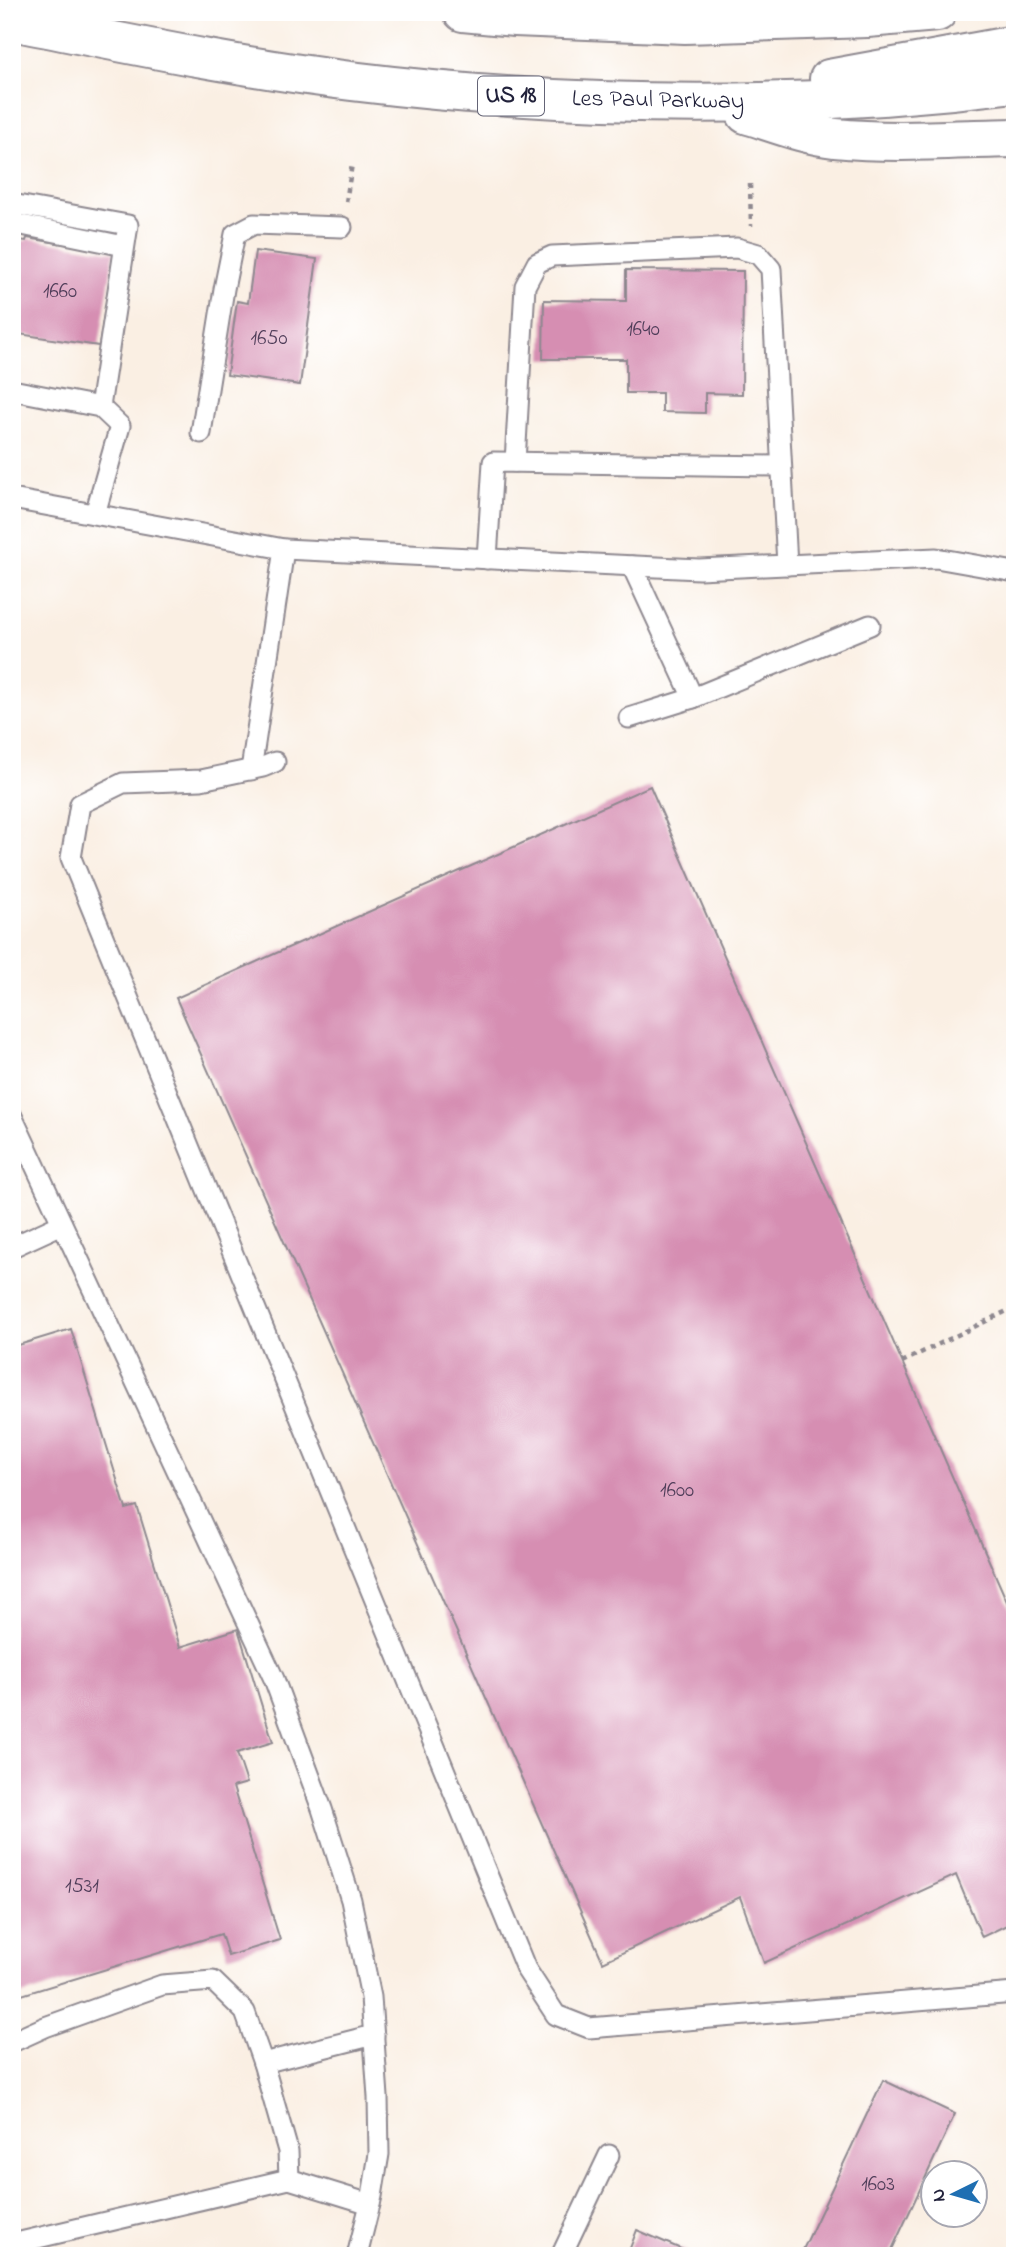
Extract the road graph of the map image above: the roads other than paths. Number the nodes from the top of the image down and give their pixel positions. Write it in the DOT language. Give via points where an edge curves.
graph roads {
  1 [pos="463,12"];
  2 [pos="937,12"];
  3 [pos="12,21"];
  4 [pos="1015,46"];
  5 [pos="1015,83"];
  6 [pos="725,103"];
  7 [pos="1015,138"];
  8 [pos="12,204"];
  9 [pos="12,223"];
  10 [pos="342,227"];
  11 [pos="124,246"];
  12 [pos="12,390"];
  13 [pos="100,407"];
  14 [pos="201,433"];
  15 [pos="515,462"];
  16 [pos="780,466"];
  17 [pos="12,499"];
  18 [pos="95,514"];
  19 [pos="284,549"];
  20 [pos="487,559"];
  21 [pos="787,565"];
  22 [pos="632,566"];
  23 [pos="1015,572"];
  24 [pos="870,625"];
  25 [pos="693,698"];
  26 [pos="628,718"];
  27 [pos="275,762"];
  28 [pos="251,770"];
  29 [pos="12,1116"];
  30 [pos="62,1224"];
  31 [pos="12,1247"];
  32 [pos="1015,1993"];
  33 [pos="374,2035"];
  34 [pos="12,2042"];
  35 [pos="263,2063"];
  36 [pos="610,2155"];
  37 [pos="289,2179"];
  38 [pos="370,2204"];
  39 [pos="12,2244"];
  40 [pos="357,2256"];
  41 [pos="561,2256"];
  1 -- 2 [label="main road" via="685,24"];
  3 -- 6 [label="main road, Les Paul Parkway / US 18" via="350,80 559,99"];
  4 -- 6 [label="main road" via="848,75"];
  5 -- 6 [label="main road, Les Paul Parkway / US 18" via="783,103"];
  6 -- 7 [label="main road" via="785,127 834,138"];
  8 -- 11 [label="lane" via="128,225"];
  9 -- 11 [label="lane"];
  10 -- 14 [label="lane" via="254,225 235,234"];
  11 -- 13 [label="lane"];
  12 -- 13 [label="lane"];
  13 -- 18 [label="lane" via="120,426"];
  15 -- 16 [label="lane"];
  15 -- 16 [label="lane" via="524,286 537,263 552,256 737,248 758,254 771,269"];
  15 -- 20 [label="lane" via="493,462"];
  16 -- 21 [label="lane"];
  17 -- 18 [label="lane"];
  18 -- 19 [label="lane"];
  19 -- 20 [label="lane"];
  19 -- 28 [label="lane"];
  20 -- 22 [label="lane"];
  21 -- 22 [label="lane"];
  21 -- 23 [label="lane" via="936,558"];
  22 -- 25 [label="lane"];
  24 -- 25 [label="lane"];
  25 -- 26 [label="lane"];
  27 -- 28 [label="lane"];
  28 -- 32 [label="lane" via="201,780 123,783 112,788 80,804 71,858 526,1969 556,2015 589,2028"];
  29 -- 30 [label="lane"];
  30 -- 31 [label="lane"];
  30 -- 33 [label="lane" via="274,1679 351,1899"];
  33 -- 35 [label="lane"];
  33 -- 38 [label="lane" via="379,2154"];
  34 -- 35 [label="lane" via="163,1986 213,1981 245,2012"];
  35 -- 37 [label="lane" via="288,2151"];
  36 -- 41 [label="lane"];
  37 -- 38 [label="lane"];
  37 -- 39 [label="lane"];
  38 -- 40 [label="lane"];
}
